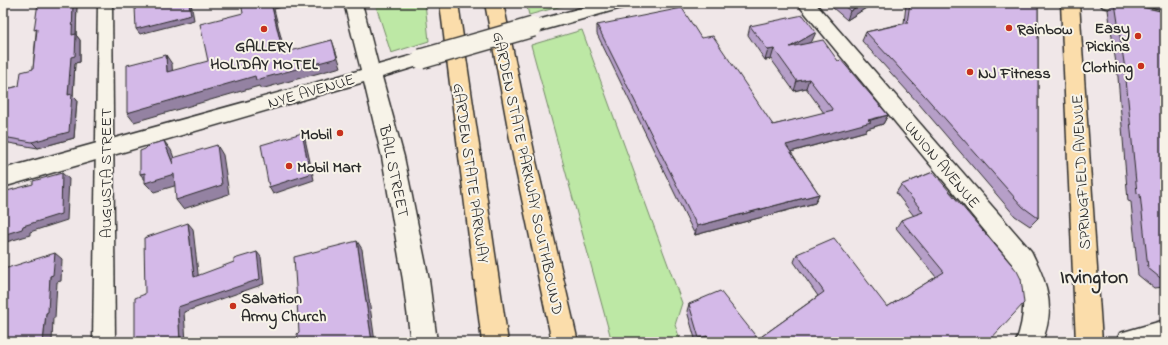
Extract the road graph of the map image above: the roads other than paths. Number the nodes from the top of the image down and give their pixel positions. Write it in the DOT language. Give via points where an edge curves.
graph roads {
  1 [pos="105,3"];
  2 [pos="353,3"];
  3 [pos="449,3"];
  4 [pos="494,3"];
  5 [pos="619,3"];
  6 [pos="806,3"];
  7 [pos="1070,3"];
  8 [pos="1110,3"];
  9 [pos="1165,16"];
  10 [pos="370,73"];
  11 [pos="105,149"];
  12 [pos="3,178"];
  13 [pos="1165,332"];
  14 [pos="104,342"];
  15 [pos="424,342"];
  16 [pos="495,342"];
  17 [pos="565,342"];
  18 [pos="1029,342"];
  19 [pos="1089,342"];
  20 [pos="1129,342"];
  1 -- 11 [label="street, AUGUSTA STREET"];
  2 -- 10 [label="main road, BALL STREET"];
  3 -- 16 [label="main road, GARDEN STATE PARKWAY"];
  4 -- 17 [label="main road, GARDEN STATE PARKWAY SOUTHBOUND" via="534,205"];
  5 -- 10 [label="main road, NYE AVENUE, bridge"];
  6 -- 18 [label="main road, UNION AVENUE" via="1022,258 1035,284 1037,298 1035,326"];
  7 -- 19 [label="main road, SPRINGFIELD AVENUE"];
  8 -- 9 [label="main road"];
  10 -- 11 [label="main road, NYE AVENUE"];
  10 -- 15 [label="main road, BALL STREET" via="402,197"];
  11 -- 12 [label="main road, NYE AVENUE"];
  11 -- 14 [label="street, AUGUSTA STREET"];
  13 -- 20 [label="main road"];
}
